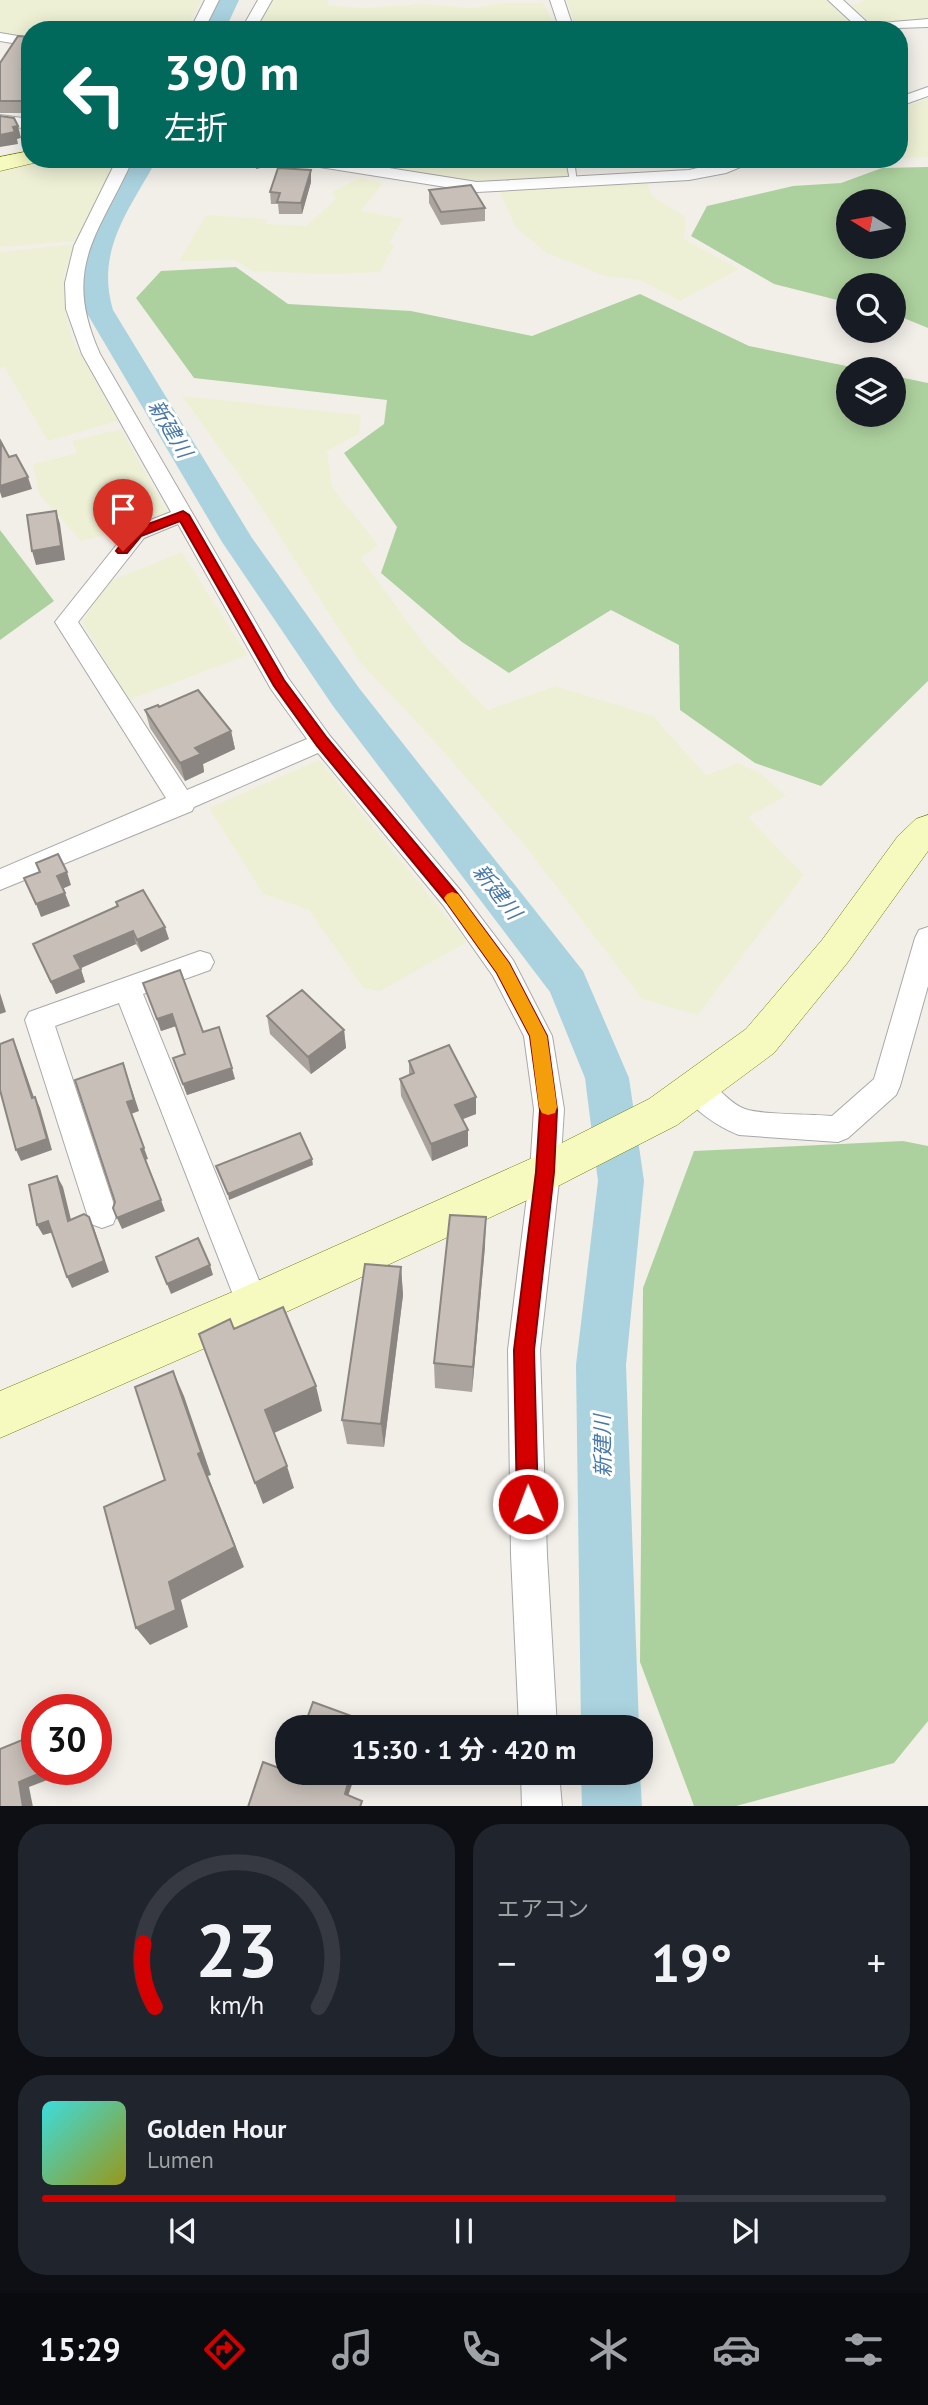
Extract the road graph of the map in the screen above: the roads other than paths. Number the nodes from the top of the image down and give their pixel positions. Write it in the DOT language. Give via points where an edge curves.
graph roads {
  1 [pos="212,0"];
  2 [pos="265,0"];
  3 [pos="557,0"];
  4 [pos="835,0"];
  5 [pos="202,21"];
  6 [pos="253,21"];
  7 [pos="564,21"];
  8 [pos="858,21"];
  9 [pos="928,23"];
  10 [pos="908,25"];
  11 [pos="0,37"];
  12 [pos="21,40"];
  13 [pos="21,42"];
  14 [pos="0,50"];
  15 [pos="928,91"];
  16 [pos="908,99"];
  17 [pos="0,120"];
  18 [pos="21,123"];
  19 [pos="21,159"];
  20 [pos="0,164"];
  21 [pos="120,168"];
  22 [pos="358,168"];
  23 [pos="572,168"];
  24 [pos="716,168"];
  25 [pos="574,181"];
  26 [pos="183,515"];
  27 [pos="322,742"];
  28 [pos="183,804"];
  29 [pos="928,828"];
  30 [pos="0,880"];
  31 [pos="928,938"];
  32 [pos="200,962"];
  33 [pos="126,987"];
  34 [pos="679,1101"];
  35 [pos="545,1172"];
  36 [pos="102,1214"];
  37 [pos="253,1305"];
  38 [pos="0,1415"];
  39 [pos="537,1715"];
  40 [pos="541,1785"];
  41 [pos="542,1806"];
  1 -- 5 [label="street"];
  2 -- 6 [label="street"];
  3 -- 7 [label="street"];
  4 -- 8 [label="street"];
  9 -- 10 [label="street"];
  11 -- 12 [label="street"];
  13 -- 14 [label="street"];
  15 -- 16 [label="street"];
  17 -- 18 [label="street"];
  19 -- 20 [label="street"];
  21 -- 26 [label="street" via="82,244 74,276 74,302 91,354"];
  22 -- 25 [label="street" via="477,187"];
  23 -- 25 [label="lane"];
  24 -- 25 [label="street" via="689,176"];
  26 -- 27 [label="street" via="279,683"];
  26 -- 28 [label="street" via="137,533 66,622"];
  27 -- 28 [label="street"];
  27 -- 35 [label="street" via="452,898 503,968 527,1013 538,1036 549,1110"];
  28 -- 30 [label="street"];
  29 -- 34 [label="street" via="760,1041"];
  31 -- 34 [label="street" via="886,1086 838,1129 739,1122"];
  32 -- 33 [label="street"];
  33 -- 36 [label="street" via="38,1020"];
  33 -- 37 [label="street"];
  34 -- 35 [label="street"];
  35 -- 37 [label="street"];
  35 -- 39 [label="street" via="524,1350"];
  37 -- 38 [label="street"];
  40 -- 41 [label="street"];
}
